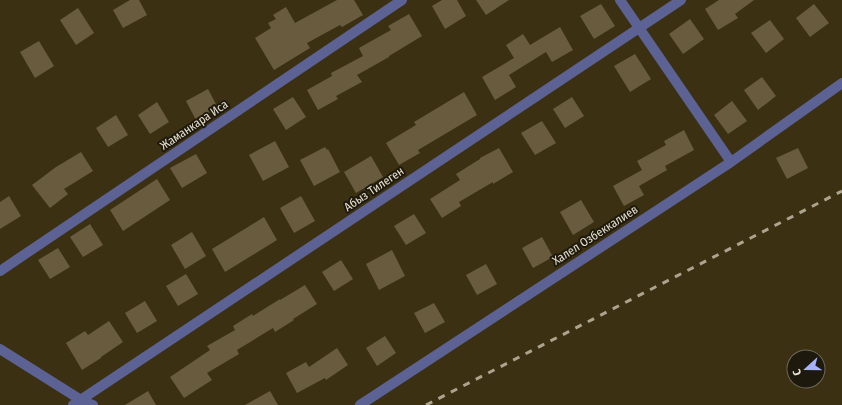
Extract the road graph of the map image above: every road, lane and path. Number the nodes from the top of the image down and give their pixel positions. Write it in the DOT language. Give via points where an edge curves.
graph roads {
  1 [pos="402,0"];
  2 [pos="620,0"];
  3 [pos="681,0"];
  4 [pos="638,28"];
  5 [pos="842,83"];
  6 [pos="731,162"];
  7 [pos="0,271"];
  8 [pos="0,349"];
  9 [pos="77,402"];
  10 [pos="93,405"];
  11 [pos="360,405"];
  1 -- 7 [label="street, Жаманкара Иса"];
  2 -- 4 [label="street"];
  3 -- 4 [label="street, Абыз Тилеген"];
  4 -- 6 [label="street"];
  4 -- 9 [label="street, Абыз Тилеген"];
  5 -- 6 [label="street, Халел Озбеккалиев"];
  6 -- 11 [label="street, Халел Озбеккалиев"];
  8 -- 9 [label="street"];
  9 -- 10 [label="street"];
}
